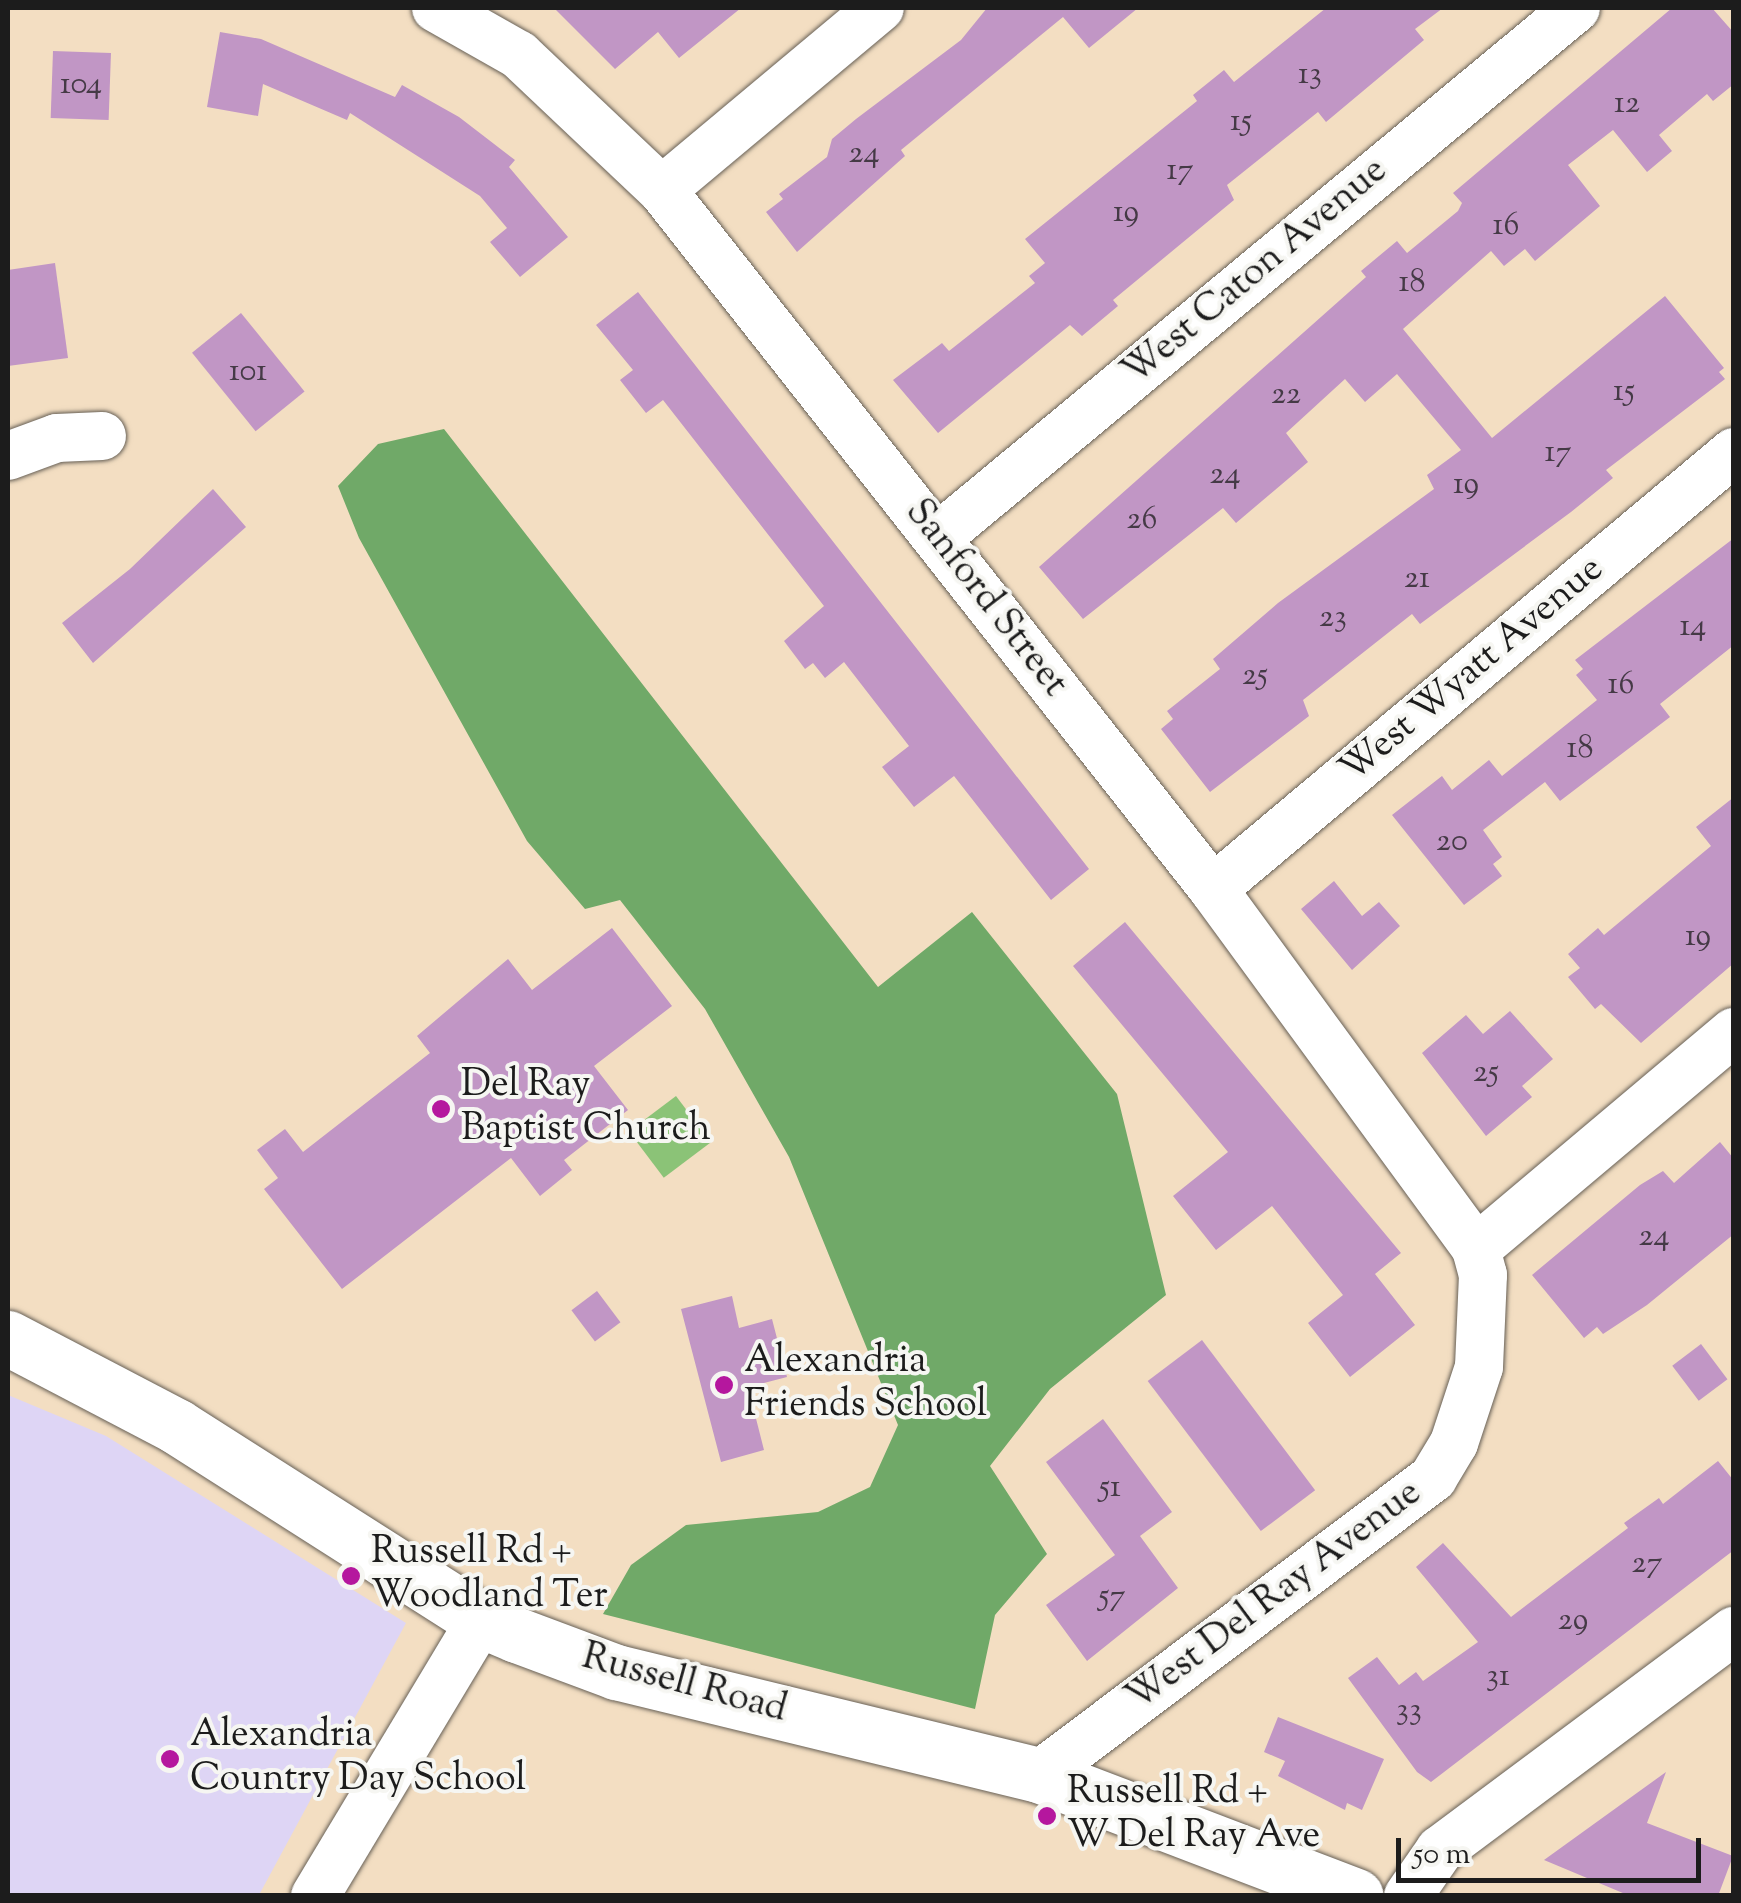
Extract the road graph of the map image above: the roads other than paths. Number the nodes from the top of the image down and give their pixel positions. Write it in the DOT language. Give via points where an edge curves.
graph roads {
  1 [pos="436,8"];
  2 [pos="880,8"];
  3 [pos="1576,8"];
  4 [pos="662,190"];
  5 [pos="102,436"];
  6 [pos="1734,452"];
  7 [pos="8,456"];
  8 [pos="937,538"];
  9 [pos="1213,889"];
  10 [pos="1734,1032"];
  11 [pos="1476,1249"];
  12 [pos="8,1338"];
  13 [pos="481,1620"];
  14 [pos="1734,1631"];
  15 [pos="1039,1775"];
  16 [pos="315,1896"];
  17 [pos="1356,1896"];
  18 [pos="1408,1896"];
  1 -- 4 [label="street, Sanford Street" via="519,55"];
  2 -- 4 [label="street"];
  3 -- 8 [label="street, West Caton Avenue"];
  4 -- 8 [label="street, Sanford Street"];
  5 -- 7 [label="street" via="57,438"];
  6 -- 9 [label="street, West Wyatt Avenue"];
  8 -- 9 [label="street, Sanford Street"];
  9 -- 11 [label="street, Sanford Street"];
  10 -- 11 [label="street"];
  11 -- 15 [label="street, West Del Ray Avenue" via="1482,1275 1479,1367 1454,1443 1433,1478"];
  12 -- 13 [label="street, Russell Road" via="176,1426"];
  13 -- 15 [label="street, Russell Road" via="616,1672"];
  13 -- 16 [label="street"];
  14 -- 18 [label="street" via="1440,1850"];
  15 -- 17 [label="street, Russell Road"];
}
